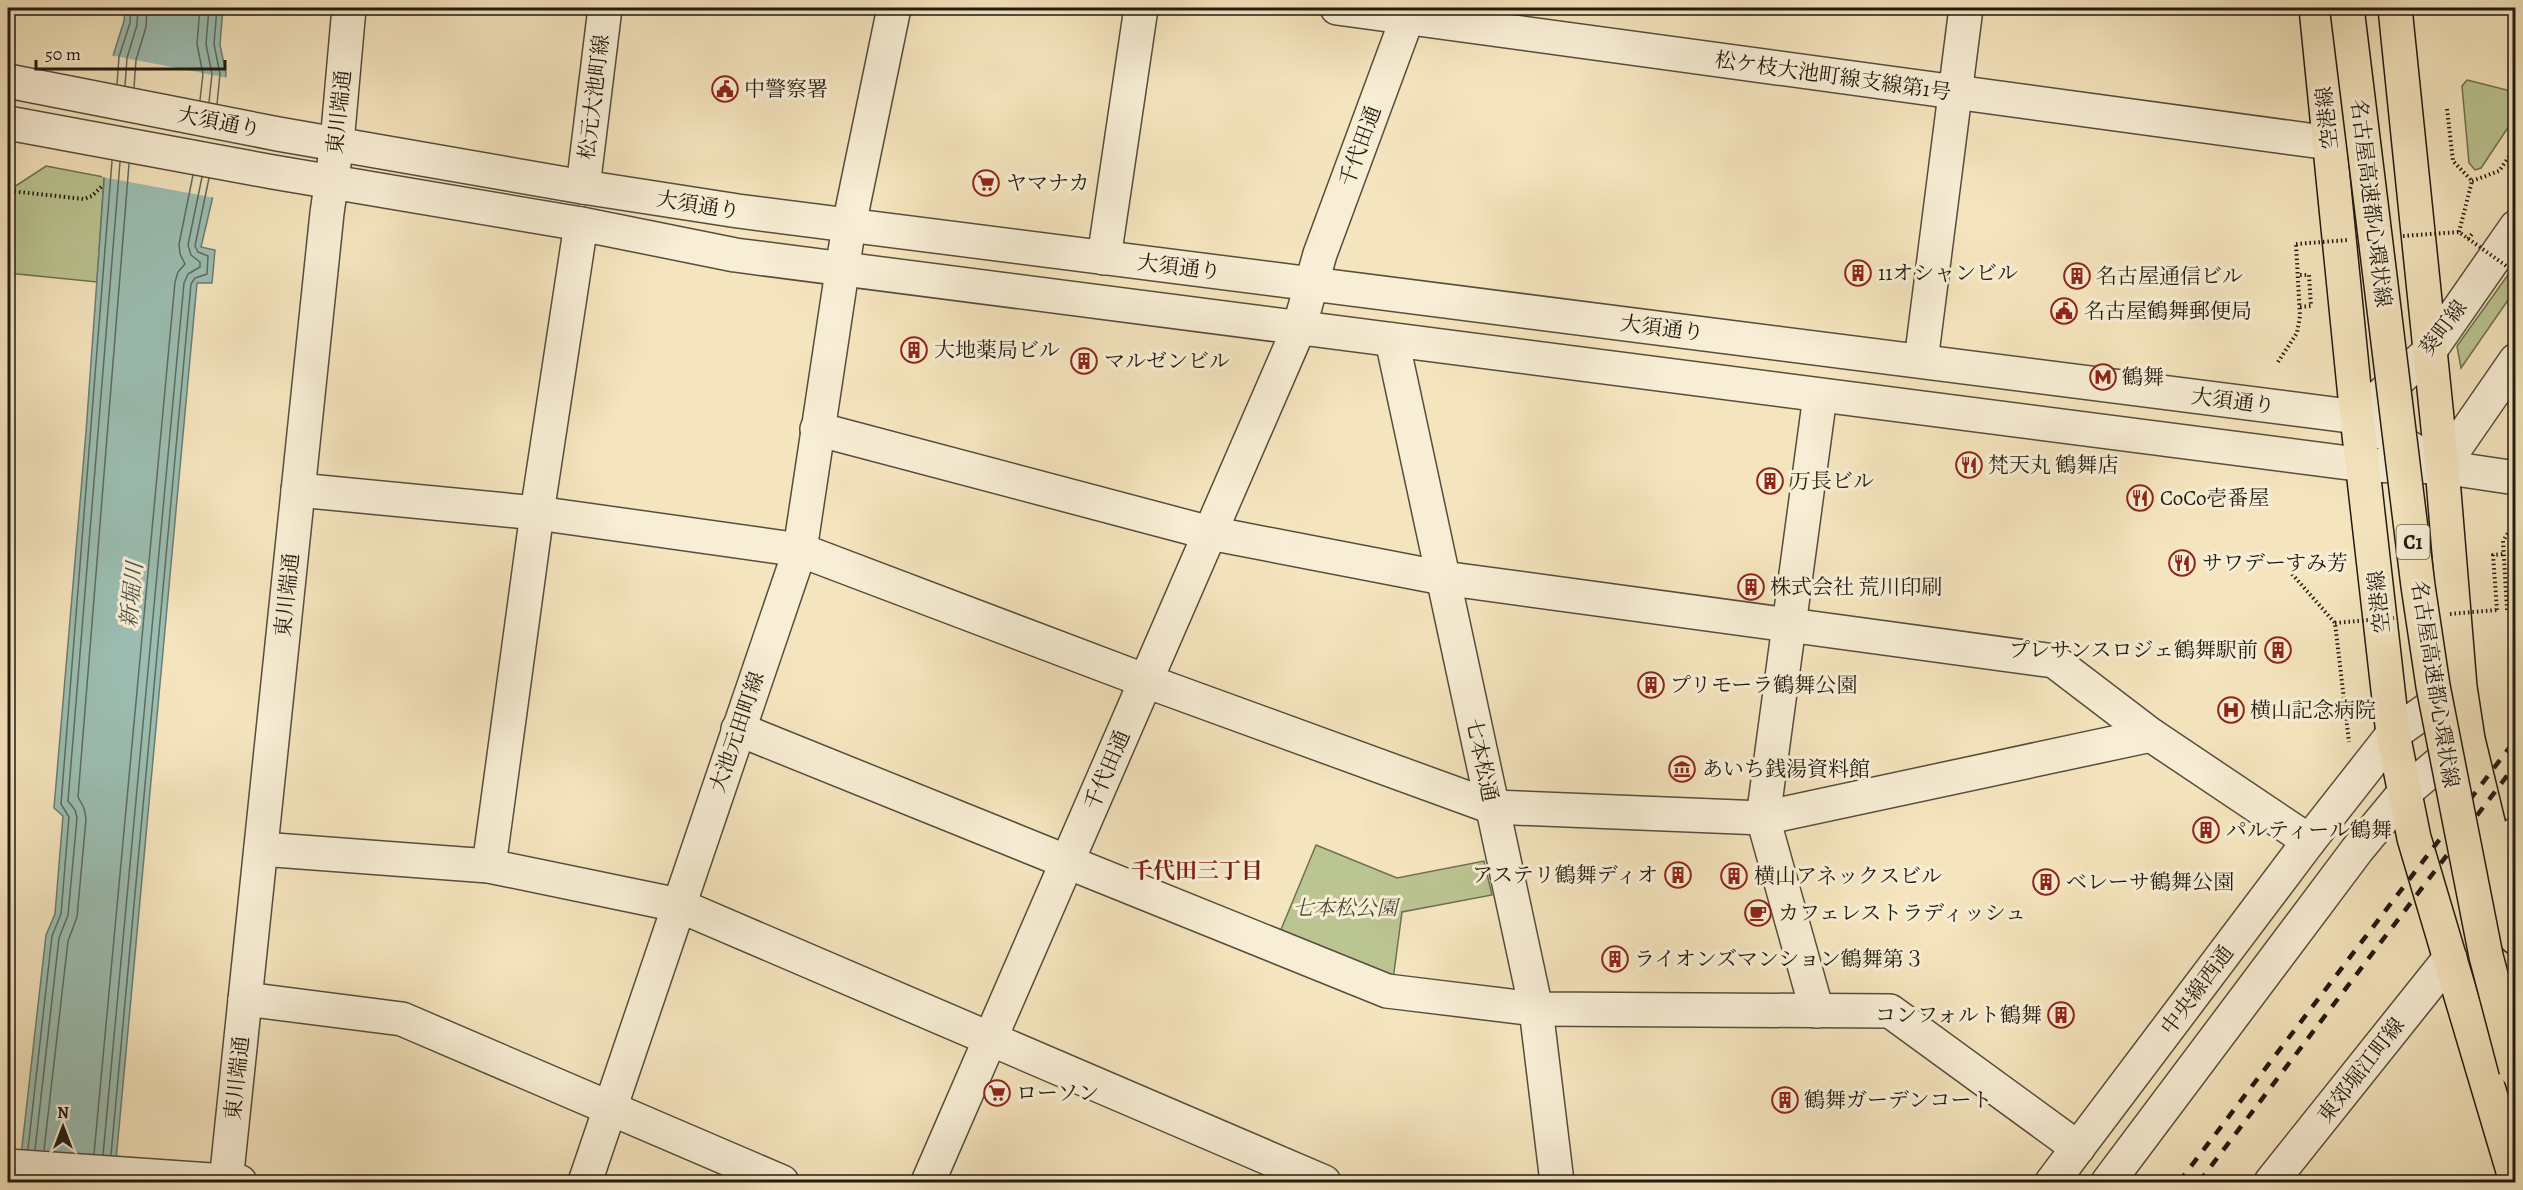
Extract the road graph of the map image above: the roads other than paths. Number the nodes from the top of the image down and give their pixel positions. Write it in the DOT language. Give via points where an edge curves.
graph roads {
  1 [pos="349,8"];
  2 [pos="605,8"];
  3 [pos="894,8"];
  4 [pos="1141,8"];
  5 [pos="1337,8"];
  6 [pos="1966,8"];
  7 [pos="2316,8"];
  8 [pos="2347,8"];
  9 [pos="2395,8"];
  10 [pos="1409,13"];
  11 [pos="8,81"];
  12 [pos="1955,92"];
  13 [pos="8,123"];
  14 [pos="2330,142"];
  15 [pos="337,143"];
  16 [pos="331,182"];
  17 [pos="583,187"];
  18 [pos="581,224"];
  19 [pos="849,225"];
  20 [pos="2516,227"];
  21 [pos="1104,258"];
  22 [pos="841,269"];
  23 [pos="1310,284"];
  24 [pos="1392,340"];
  25 [pos="1293,343"];
  26 [pos="2429,352"];
  27 [pos="2516,360"];
  28 [pos="1921,361"];
  29 [pos="1820,396"];
  30 [pos="2357,417"];
  31 [pos="817,429"];
  32 [pos="2364,465"];
  33 [pos="2442,467"];
  34 [pos="2516,478"];
  35 [pos="298,490"];
  36 [pos="537,513"];
  37 [pos="1210,533"];
  38 [pos="800,550"];
  39 [pos="1443,578"];
  40 [pos="1789,625"];
  41 [pos="1146,681"];
  42 [pos="2460,687"];
  43 [pos="738,729"];
  44 [pos="2393,734"];
  45 [pos="2151,735"];
  46 [pos="2468,739"];
  47 [pos="2405,792"];
  48 [pos="1492,807"];
  49 [pos="1763,818"];
  50 [pos="2309,841"];
  51 [pos="2506,846"];
  52 [pos="261,849"];
  53 [pos="1067,863"];
  54 [pos="489,866"];
  55 [pos="678,905"];
  56 [pos="2516,938"];
  57 [pos="2450,957"];
  58 [pos="245,999"];
  59 [pos="1536,1008"];
  60 [pos="1817,1011"];
  61 [pos="990,1039"];
  62 [pos="2516,1070"];
  63 [pos="610,1107"];
  64 [pos="2078,1148"];
  65 [pos="8,1166"];
  66 [pos="1308,1179"];
  67 [pos="2516,1181"];
  68 [pos="230,1182"];
  69 [pos="585,1182"];
  70 [pos="782,1182"];
  71 [pos="928,1182"];
  72 [pos="1557,1182"];
  73 [pos="2052,1182"];
  74 [pos="2110,1182"];
  75 [pos="2271,1182"];
  1 -- 15 [label="street, 東川端通"];
  2 -- 17 [label="street, 松元大池町線"];
  3 -- 19 [label="street, 大池元田町線"];
  4 -- 21 [label="street"];
  5 -- 10 [label="street, 松ケ枝大池町線支線第1号"];
  6 -- 12 [label="street"];
  7 -- 14 [label="main road, 空港線"];
  8 -- 62 [label="main road, 名古屋高速都心環状線 / C1, bridge" via="2433,686 2486,956"];
  9 -- 26 [label="main road"];
  10 -- 12 [label="street, 松ケ枝大池町線支線第1号"];
  10 -- 23 [label="street, 千代田通"];
  11 -- 15 [label="street, 大須通り"];
  12 -- 14 [label="street, 松ケ枝大池町線支線第1号"];
  12 -- 28 [label="street"];
  13 -- 16 [label="street, 大須通り"];
  14 -- 30 [label="main road, 空港線"];
  15 -- 16 [label="street, 東川端通"];
  15 -- 17 [label="street, 大須通り"];
  16 -- 18 [label="street, 大須通り"];
  16 -- 35 [label="street, 東川端通"];
  17 -- 19 [label="street, 大須通り"];
  18 -- 22 [label="street, 大須通り" via="735,255"];
  18 -- 36 [label="street"];
  19 -- 21 [label="street, 大須通り"];
  19 -- 22 [label="street, 大池元田町線"];
  20 -- 26 [label="street, 葵町線"];
  21 -- 23 [label="street, 大須通り"];
  22 -- 25 [label="street, 大須通り"];
  22 -- 31 [label="street, 大池元田町線"];
  23 -- 25 [label="street, 千代田通"];
  23 -- 28 [label="street, 大須通り"];
  24 -- 25 [label="street, 大須通り"];
  24 -- 29 [label="street, 大須通り"];
  24 -- 39 [label="street, 七本松通"];
  25 -- 37 [label="street, 千代田通"];
  26 -- 30 [label="street, 葵町線"];
  26 -- 33 [label="main road"];
  27 -- 33 [label="street"];
  28 -- 30 [label="street, 大須通り"];
  29 -- 32 [label="street, 大須通り"];
  29 -- 40 [label="street"];
  30 -- 32 [label="main road, 空港線"];
  30 -- 33 [label="street"];
  31 -- 37 [label="street"];
  31 -- 38 [label="street, 大池元田町線"];
  32 -- 33 [label="street"];
  32 -- 44 [label="main road, 空港線"];
  33 -- 34 [label="street"];
  33 -- 42 [label="main road"];
  35 -- 36 [label="street"];
  35 -- 52 [label="street, 東川端通"];
  36 -- 38 [label="street"];
  36 -- 54 [label="street"];
  37 -- 39 [label="street"];
  37 -- 41 [label="street, 千代田通"];
  38 -- 41 [label="street"];
  38 -- 43 [label="street, 大池元田町線"];
  39 -- 40 [label="street"];
  39 -- 48 [label="street, 七本松通"];
  40 -- 45 [label="street" via="2054,661"];
  40 -- 49 [label="street"];
  41 -- 48 [label="street"];
  41 -- 53 [label="street, 千代田通"];
  42 -- 44 [label="street, 中央線西通"];
  42 -- 46 [label="main road"];
  43 -- 53 [label="street"];
  43 -- 55 [label="street, 大池元田町線"];
  44 -- 47 [label="main road, 空港線"];
  44 -- 50 [label="street, 中央線西通"];
  45 -- 49 [label="street"];
  45 -- 50 [label="street"];
  46 -- 47 [label="street"];
  46 -- 51 [label="main road"];
  47 -- 57 [label="main road, 空港線" via="2414,838"];
  47 -- 74 [label="street" via="2357,850"];
  48 -- 49 [label="street"];
  48 -- 59 [label="street, 七本松通"];
  49 -- 60 [label="street"];
  50 -- 64 [label="street, 中央線西通"];
  51 -- 56 [label="main road"];
  52 -- 54 [label="street"];
  52 -- 58 [label="street, 東川端通"];
  53 -- 59 [label="street" via="1387,991"];
  53 -- 61 [label="street, 千代田通"];
  54 -- 55 [label="street"];
  55 -- 61 [label="street"];
  55 -- 63 [label="street, 大池元田町線"];
  57 -- 67 [label="main road, 空港線"];
  57 -- 75 [label="street, 東郊堀江町線"];
  58 -- 63 [label="street" via="402,1018"];
  58 -- 68 [label="street, 東川端通"];
  59 -- 60 [label="street"];
  59 -- 72 [label="street, 七本松通"];
  60 -- 64 [label="street" via="1890,1011"];
  61 -- 66 [label="street"];
  61 -- 71 [label="street, 千代田通"];
  63 -- 69 [label="street, 大池元田町線"];
  63 -- 70 [label="street"];
  64 -- 73 [label="street, 中央線西通"];
  65 -- 68 [label="street"];
}
